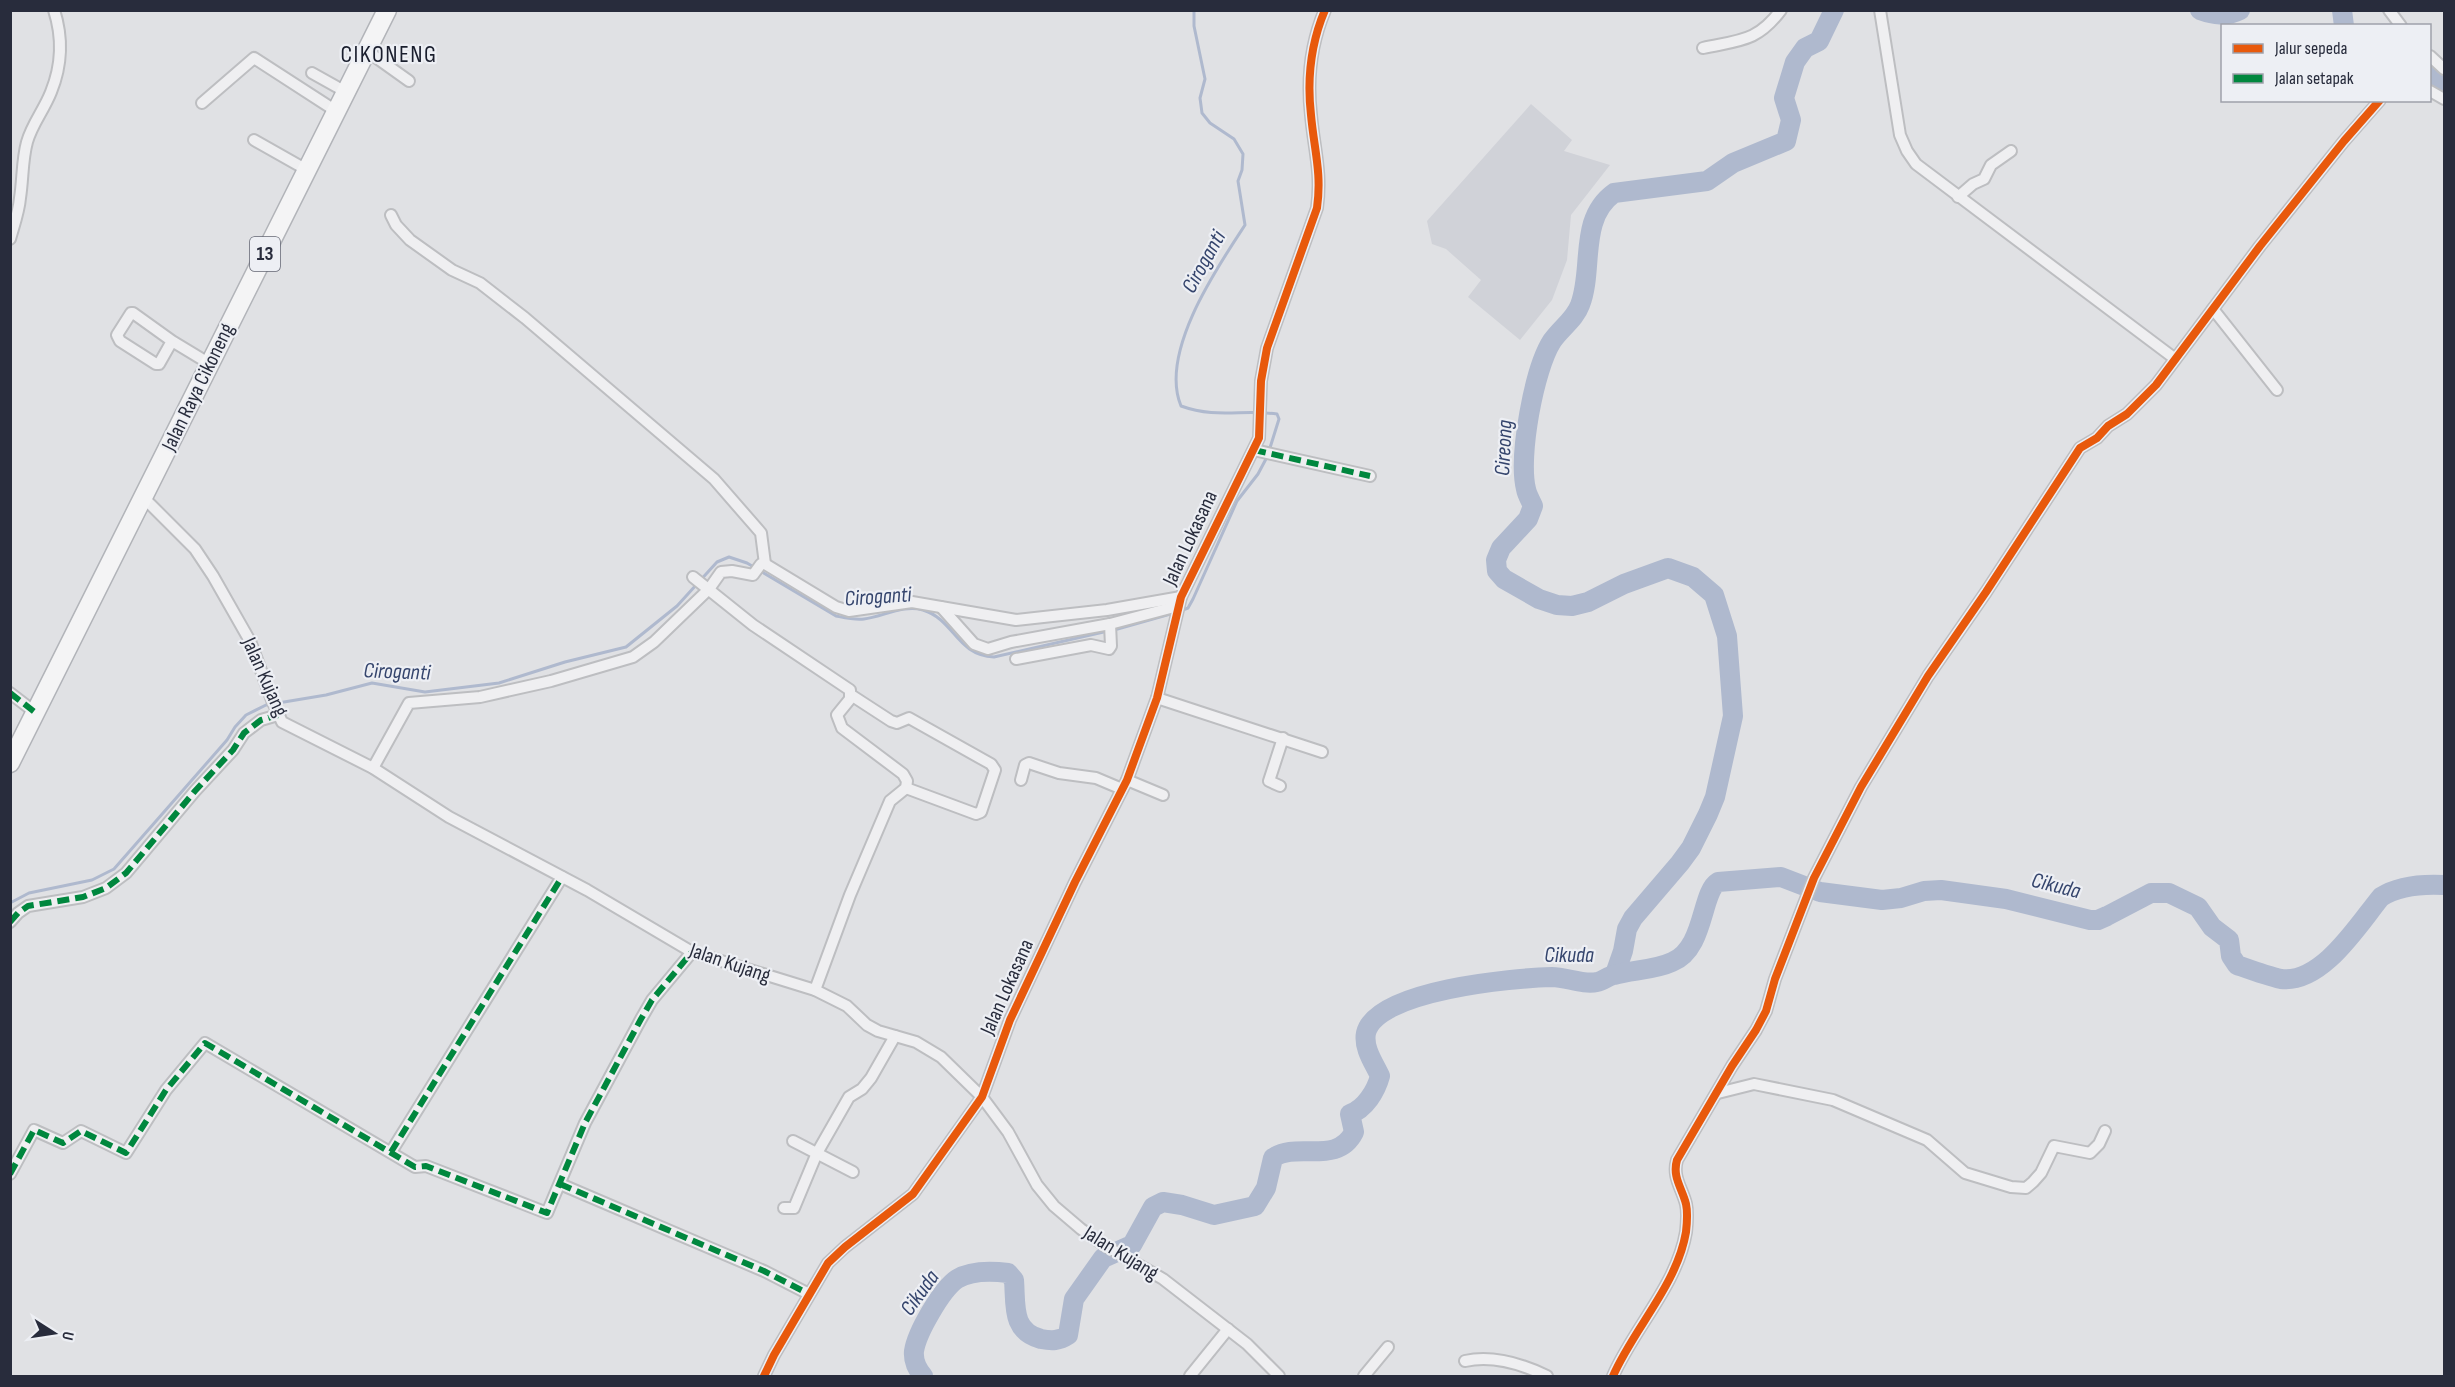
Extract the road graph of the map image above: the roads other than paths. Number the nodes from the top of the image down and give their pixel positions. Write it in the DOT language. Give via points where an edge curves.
graph roads {
  1 [pos="54,10"];
  2 [pos="387,10"];
  3 [pos="1325,10"];
  4 [pos="1781,10"];
  5 [pos="1880,10"];
  6 [pos="2388,10"];
  7 [pos="2399,24"];
  8 [pos="1703,48"];
  9 [pos="367,51"];
  10 [pos="2431,57"];
  11 [pos="2445,69"];
  12 [pos="312,73"];
  13 [pos="409,81"];
  14 [pos="346,92"];
  15 [pos="2431,92"];
  16 [pos="2445,99"];
  17 [pos="2378,102"];
  18 [pos="202,103"];
  19 [pos="336,111"];
  20 [pos="254,140"];
  21 [pos="2011,151"];
  22 [pos="307,170"];
  23 [pos="1958,197"];
  24 [pos="391,215"];
  25 [pos="10,238"];
  26 [pos="2213,309"];
  27 [pos="172,341"];
  28 [pos="2174,358"];
  29 [pos="210,364"];
  30 [pos="2277,390"];
  31 [pos="1265,453"];
  32 [pos="1370,476"];
  33 [pos="143,498"];
  34 [pos="760,568"];
  35 [pos="701,583"];
  36 [pos="1180,601"];
  37 [pos="941,608"];
  38 [pos="1111,630"];
  39 [pos="1021,641"];
  40 [pos="10,693"];
  41 [pos="851,695"];
  42 [pos="1157,699"];
  43 [pos="36,713"];
  44 [pos="278,716"];
  45 [pos="1283,738"];
  46 [pos="1322,752"];
  47 [pos="10,763"];
  48 [pos="373,768"];
  49 [pos="1021,780"];
  50 [pos="1124,784"];
  51 [pos="1280,786"];
  52 [pos="906,788"];
  53 [pos="1163,795"];
  54 [pos="562,877"];
  55 [pos="10,922"];
  56 [pos="692,952"];
  57 [pos="815,990"];
  58 [pos="895,1036"];
  59 [pos="1718,1093"];
  60 [pos="982,1097"];
  61 [pos="2106,1131"];
  62 [pos="793,1141"];
  63 [pos="391,1152"];
  64 [pos="817,1153"];
  65 [pos="854,1172"];
  66 [pos="10,1174"];
  67 [pos="561,1184"];
  68 [pos="784,1208"];
  69 [pos="809,1294"];
  70 [pos="1228,1329"];
  71 [pos="1388,1347"];
  72 [pos="1465,1361"];
  73 [pos="764,1377"];
  74 [pos="1190,1377"];
  75 [pos="1279,1377"];
  76 [pos="1364,1377"];
  77 [pos="1547,1377"];
  78 [pos="1613,1377"];
  1 -- 25 [label="street" via="61,51 57,76 27,142 20,200"];
  2 -- 9 [label="highway, Jalan Raya Cikoneng / 13"];
  3 -- 31 [label="street, Jalan Lokasana" via="1308,80 1320,174 1317,208 1267,348 1260,411 1260,438"];
  4 -- 8 [label="street" via="1770,25 1750,38"];
  5 -- 23 [label="street" via="1900,135 1907,152 1925,173"];
  6 -- 7 [label="street"];
  9 -- 13 [label="street"];
  9 -- 14 [label="highway, Jalan Raya Cikoneng / 13"];
  10 -- 11 [label="street"];
  12 -- 14 [label="street"];
  14 -- 19 [label="highway, Jalan Raya Cikoneng / 13"];
  15 -- 16 [label="street"];
  17 -- 26 [label="street" via="2287,211"];
  18 -- 19 [label="street" via="254,58"];
  19 -- 22 [label="highway, Jalan Raya Cikoneng / 13"];
  20 -- 22 [label="street"];
  21 -- 23 [label="street" via="1991,165 1984,179"];
  22 -- 29 [label="highway, Jalan Raya Cikoneng / 13"];
  23 -- 28 [label="street"];
  24 -- 34 [label="street" via="410,240 452,270 480,283 525,318 714,479 761,532"];
  26 -- 28 [label="street"];
  26 -- 30 [label="street"];
  27 -- 27 [label="street" via="133,313 117,335 120,341 156,364"];
  27 -- 29 [label="street"];
  28 -- 59 [label="street" via="2137,405 2080,448 1928,676 1861,787 1814,878 1766,1011"];
  29 -- 33 [label="highway, Jalan Raya Cikoneng / 13"];
  31 -- 32 [label="street"];
  31 -- 36 [label="street, Jalan Lokasana" via="1245,465"];
  33 -- 43 [label="highway, Jalan Raya Cikoneng / 13"];
  33 -- 44 [label="street, Jalan Kujang" via="195,549 213,576 250,641"];
  34 -- 35 [label="street" via="721,572"];
  34 -- 37 [label="street" via="849,612 906,602"];
  35 -- 41 [label="street" via="753,625 844,685"];
  35 -- 48 [label="street" via="654,642 633,657 480,697 409,703"];
  36 -- 37 [label="street" via="1023,620"];
  36 -- 38 [label="street"];
  36 -- 42 [label="street, Jalan Lokasana"];
  37 -- 39 [label="street" via="979,647 988,649"];
  38 -- 39 [label="street"];
  38 -- 39 [label="street" via="1109,649 1091,645 1019,657"];
  40 -- 43 [label="street"];
  41 -- 52 [label="street" via="837,715 842,728 903,774"];
  41 -- 52 [label="street" via="891,721 909,718 991,764 995,770 981,812 976,814"];
  42 -- 45 [label="street"];
  42 -- 50 [label="street, Jalan Lokasana"];
  43 -- 47 [label="highway, Jalan Raya Cikoneng / 13"];
  44 -- 48 [label="street, Jalan Kujang" via="287,725"];
  44 -- 55 [label="street" via="261,720 244,733 126,873 106,888 83,897 28,906"];
  45 -- 46 [label="street"];
  45 -- 51 [label="street" via="1269,781"];
  48 -- 54 [label="street, Jalan Kujang" via="449,817"];
  49 -- 50 [label="street" via="1029,763 1059,773"];
  50 -- 53 [label="street"];
  50 -- 60 [label="street, Jalan Lokasana" via="1010,1020"];
  52 -- 57 [label="street" via="890,801"];
  54 -- 56 [label="street, Jalan Kujang"];
  54 -- 63 [label="street"];
  56 -- 57 [label="street, Jalan Kujang"];
  56 -- 67 [label="street" via="640,1019 585,1123"];
  57 -- 58 [label="street, Jalan Kujang" via="847,1006 867,1025"];
  58 -- 60 [label="street, Jalan Kujang" via="916,1042 941,1057"];
  58 -- 64 [label="street" via="871,1078 849,1097"];
  59 -- 61 [label="street" via="1754,1084 1833,1100 1927,1140 1965,1173 2011,1187 2026,1188 2033,1182 2054,1146 2090,1153"];
  59 -- 78 [label="street" via="1675,1168 1688,1214 1674,1269 1623,1353"];
  60 -- 69 [label="street, Jalan Lokasana" via="913,1194 836,1255"];
  60 -- 70 [label="street, Jalan Kujang" via="1008,1132 1036,1185 1054,1206 1104,1245 1163,1279"];
  62 -- 64 [label="street"];
  63 -- 66 [label="street" via="205,1043 165,1090 126,1153 81,1131 63,1143 34,1130"];
  63 -- 67 [label="street" via="415,1167 426,1166 544,1212 549,1212"];
  64 -- 65 [label="street"];
  64 -- 68 [label="street" via="794,1208"];
  67 -- 69 [label="street"];
  69 -- 73 [label="street, Jalan Lokasana"];
  70 -- 74 [label="street"];
  70 -- 75 [label="street, Jalan Kujang"];
  71 -- 76 [label="street"];
  72 -- 77 [label="street" via="1477,1358 1505,1362"];
}
